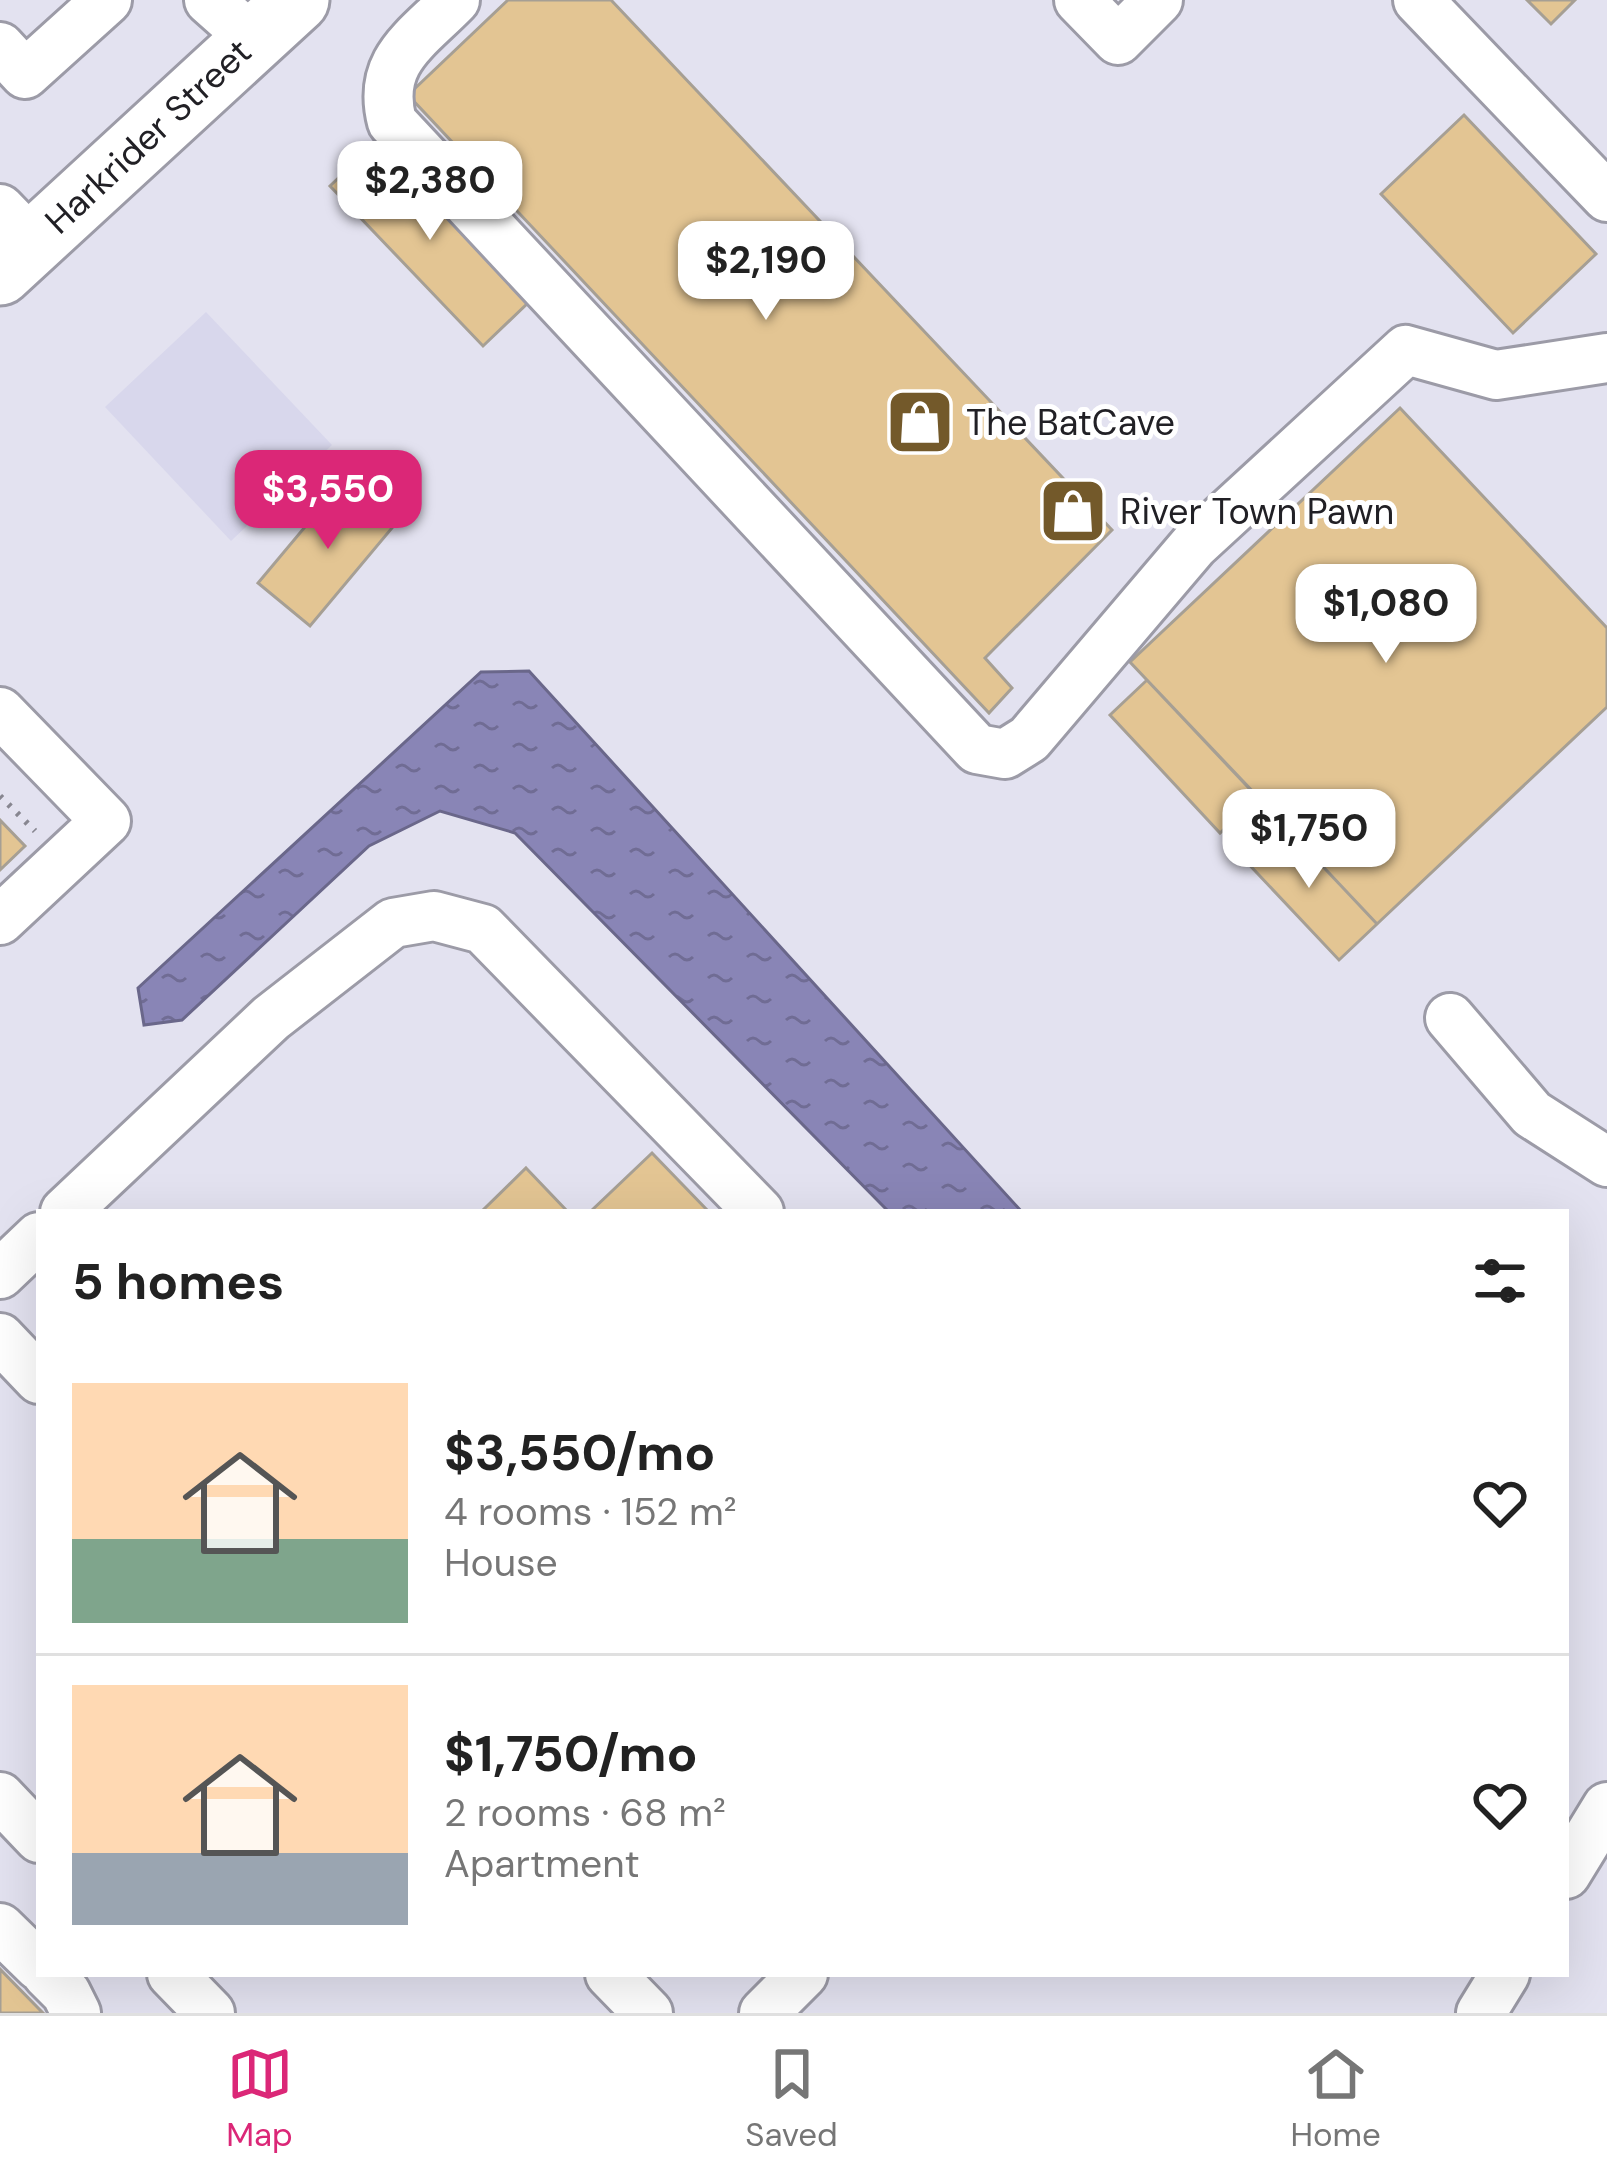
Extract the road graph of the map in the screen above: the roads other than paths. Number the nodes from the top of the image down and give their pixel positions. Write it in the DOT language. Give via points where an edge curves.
graph roads {
  1 [pos="107,0"];
  2 [pos="455,0"];
  3 [pos="1079,0"];
  4 [pos="1158,0"];
  5 [pos="1418,0"];
  6 [pos="253,13"];
  7 [pos="0,47"];
  8 [pos="1607,196"];
  9 [pos="11,241"];
  10 [pos="1607,358"];
  11 [pos="0,712"];
  12 [pos="0,920"];
  13 [pos="1450,1018"];
  14 [pos="1607,1162"];
  15 [pos="68,1209"];
  16 [pos="756,1209"];
  17 [pos="36,1240"];
  18 [pos="0,1274"];
  19 [pos="0,1338"];
  20 [pos="36,1376"];
  21 [pos="0,1797"];
  22 [pos="1607,1807"];
  23 [pos="36,1835"];
  24 [pos="1569,1869"];
  25 [pos="0,1928"];
  26 [pos="36,1963"];
  27 [pos="50,1977"];
  28 [pos="175,1977"];
  29 [pos="613,1977"];
  30 [pos="799,1977"];
  31 [pos="1503,1977"];
  32 [pos="76,2013"];
  33 [pos="210,2013"];
  34 [pos="648,2013"];
  35 [pos="764,2013"];
  36 [pos="1481,2013"];
  1 -- 7 [label="street" via="25,74"];
  2 -- 10 [label="street" via="393,64 384,92 392,122 977,749 1005,754 1029,739 1194,544 1406,350 1496,375"];
  3 -- 4 [label="street" via="1118,40"];
  5 -- 8 [label="street"];
  6 -- 9 [label="main road, Harkrider Street"];
  11 -- 12 [label="street" via="106,820"];
  13 -- 14 [label="street" via="1532,1114"];
  15 -- 16 [label="street" via="271,1018 393,923 434,916 483,929"];
  17 -- 18 [label="street"];
  19 -- 20 [label="street"];
  21 -- 23 [label="street"];
  22 -- 24 [label="street"];
  25 -- 26 [label="street"];
  27 -- 32 [label="street"];
  28 -- 33 [label="street"];
  29 -- 34 [label="street"];
  30 -- 35 [label="street"];
  31 -- 36 [label="street"];
}
